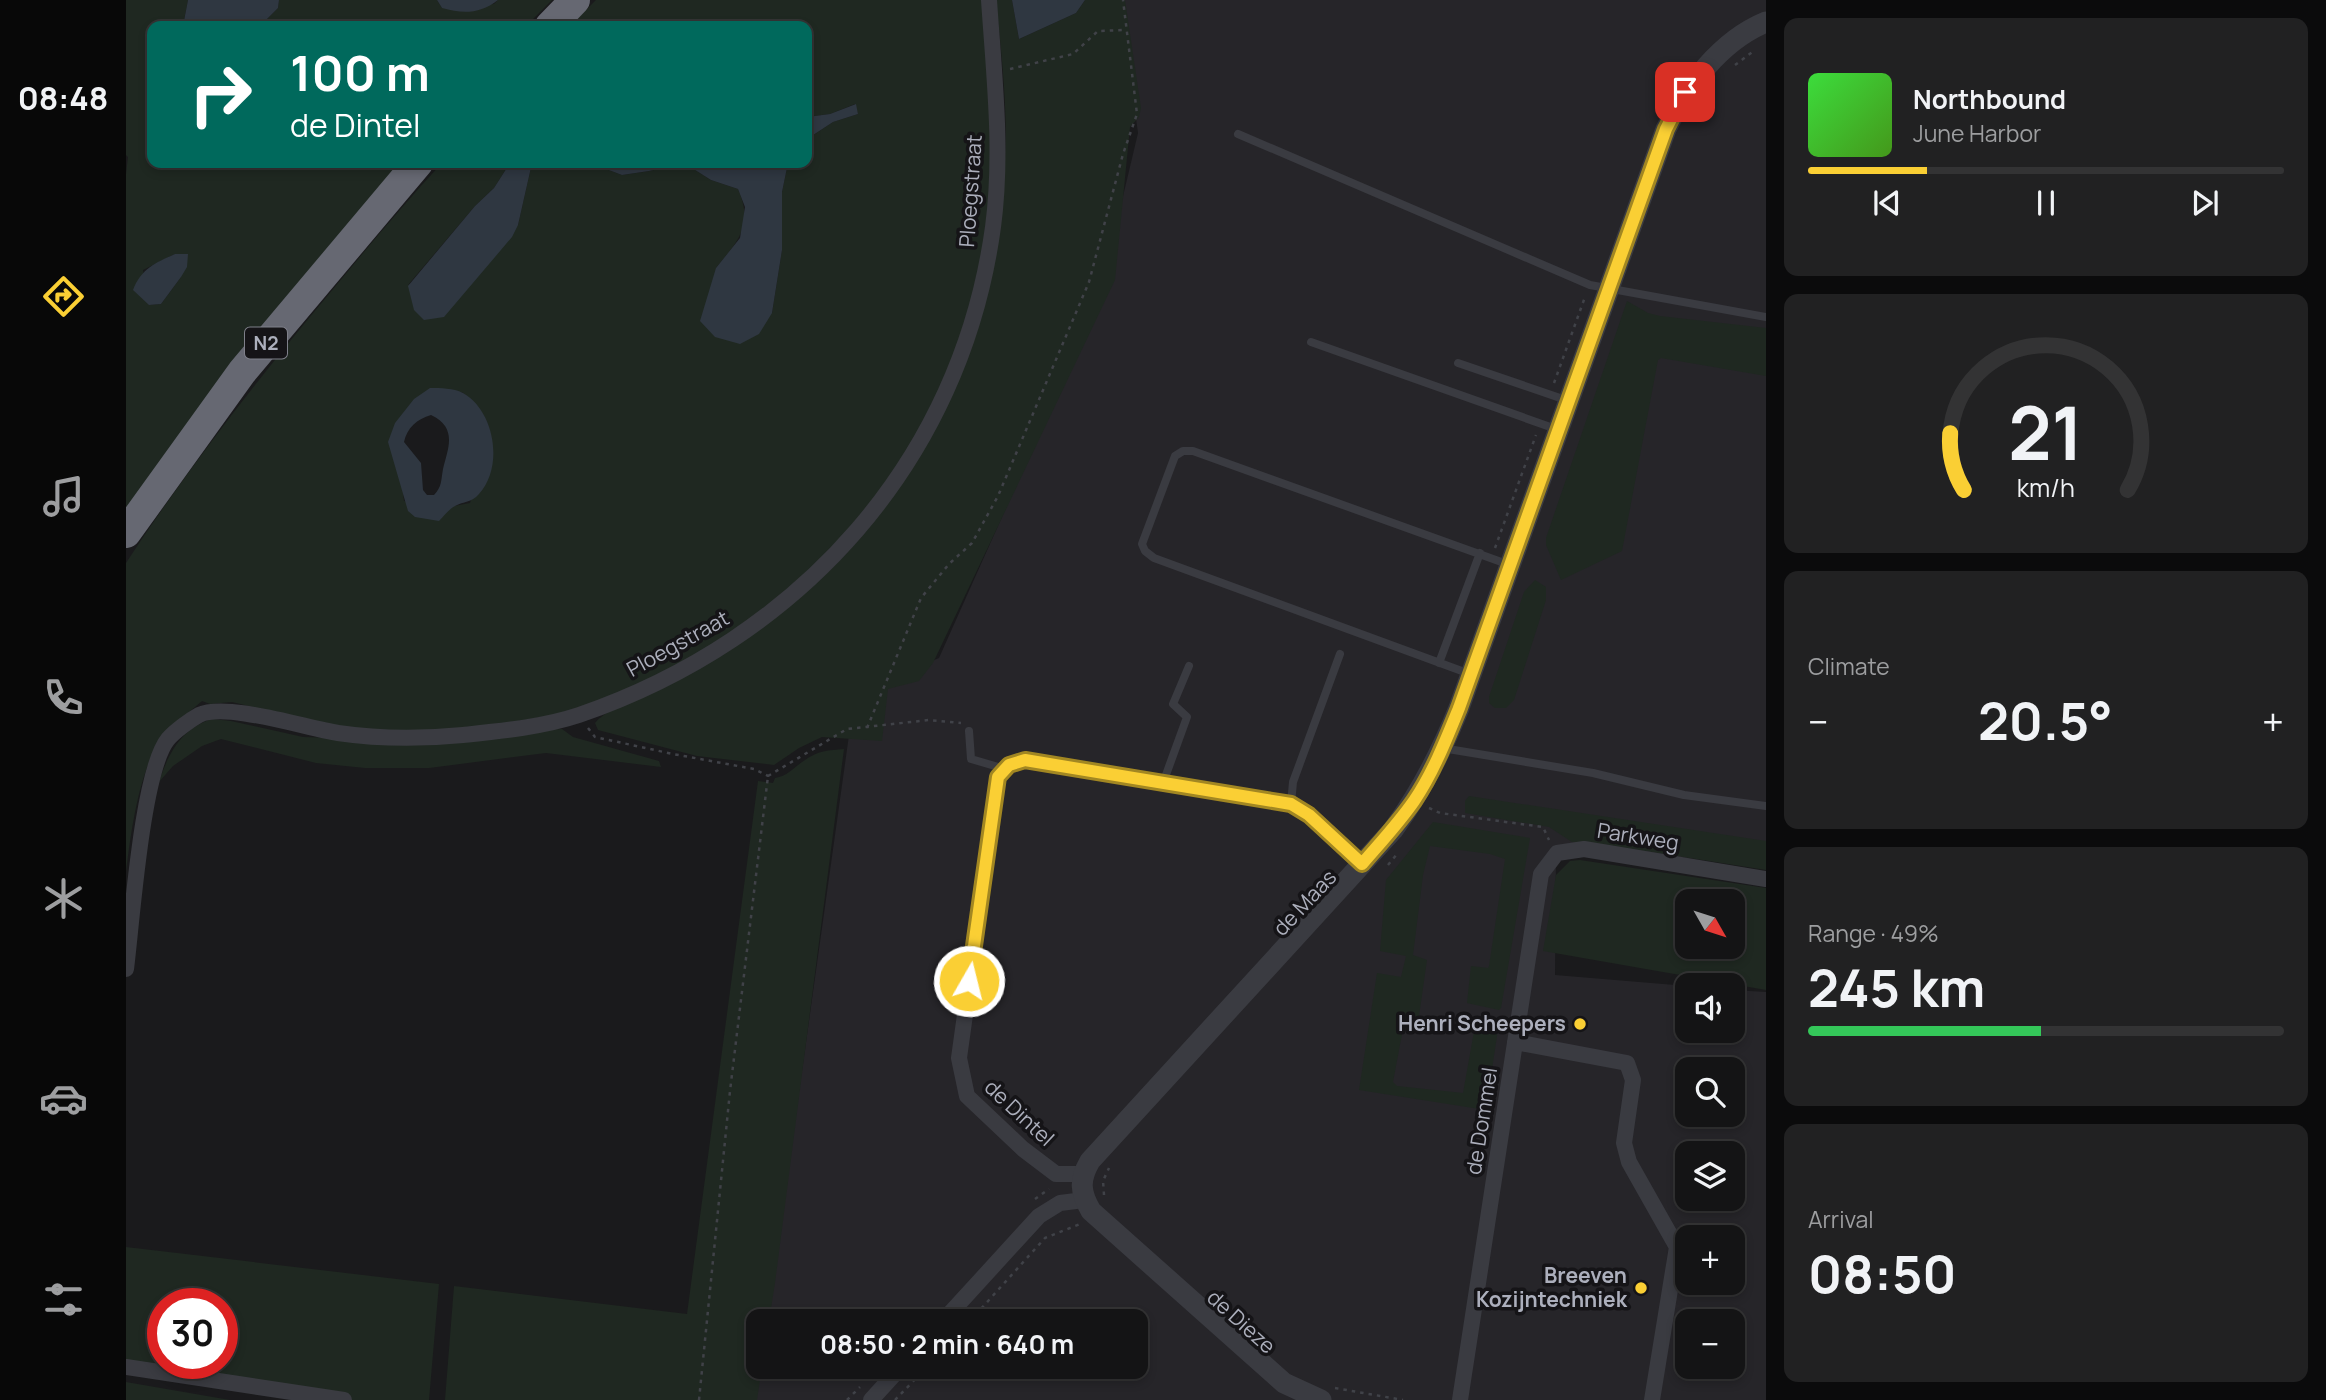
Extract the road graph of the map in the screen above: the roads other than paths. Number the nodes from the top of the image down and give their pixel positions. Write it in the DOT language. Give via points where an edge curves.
graph roads {
  1 [pos="575,0"];
  2 [pos="989,0"];
  3 [pos="555,21"];
  4 [pos="1766,22"];
  5 [pos="1238,134"];
  6 [pos="414,168"];
  7 [pos="1600,287"];
  8 [pos="1766,317"];
  9 [pos="1311,342"];
  10 [pos="1458,363"];
  11 [pos="1560,398"];
  12 [pos="1549,427"];
  13 [pos="126,533"];
  14 [pos="1480,554"];
  15 [pos="1501,561"];
  16 [pos="1340,654"];
  17 [pos="1439,663"];
  18 [pos="1189,666"];
  19 [pos="1471,675"];
  20 [pos="969,731"];
  21 [pos="1442,748"];
  22 [pos="1004,769"];
  23 [pos="1163,783"];
  24 [pos="1291,804"];
  25 [pos="1766,806"];
  26 [pos="1557,853"];
  27 [pos="1362,864"];
  28 [pos="1766,879"];
  29 [pos="126,970"];
  30 [pos="1515,1042"];
  31 [pos="1083,1174"];
  32 [pos="1084,1200"];
  33 [pos="943,1309"];
  34 [pos="126,1367"];
  35 [pos="890,1379"];
  36 [pos="1318,1396"];
  37 [pos="344,1400"];
  38 [pos="871,1400"];
  39 [pos="1460,1400"];
  40 [pos="1652,1400"];
  1 -- 3 [label="highway"];
  2 -- 29 [label="street, Ploegstraat" via="998,156 985,271 951,379 926,433 874,511 784,603 737,638 645,689 577,716 461,736 388,737 338,733 233,712 198,716 168,739 156,763"];
  4 -- 7 [label="street, de Maas" via="1722,50 1685,92"];
  5 -- 7 [label="lane"];
  6 -- 13 [label="highway, N2" via="242,372"];
  7 -- 8 [label="lane"];
  7 -- 11 [label="street, de Maas"];
  9 -- 12 [label="lane"];
  10 -- 11 [label="lane"];
  11 -- 12 [label="street, de Maas"];
  12 -- 15 [label="street, de Maas"];
  14 -- 15 [label="lane"];
  14 -- 17 [label="lane"];
  14 -- 17 [label="lane" via="1193,451 1175,456 1142,544 1145,551"];
  15 -- 19 [label="street, de Maas"];
  16 -- 24 [label="lane" via="1293,782"];
  17 -- 19 [label="lane"];
  18 -- 23 [label="lane" via="1173,704 1187,717"];
  19 -- 21 [label="street, de Maas"];
  20 -- 22 [label="lane" via="971,759"];
  21 -- 25 [label="lane" via="1684,795"];
  21 -- 27 [label="street, de Maas" via="1416,799"];
  22 -- 23 [label="street" via="1025,760"];
  22 -- 31 [label="street, de Dintel" via="998,777 959,1058 967,1096 1023,1149 1056,1174"];
  23 -- 24 [label="street"];
  24 -- 27 [label="street"];
  26 -- 28 [label="street, Parkweg" via="1584,849"];
  26 -- 30 [label="street, de Dommel" via="1541,874"];
  27 -- 31 [label="street, de Maas"];
  30 -- 39 [label="street, de Dommel"];
  30 -- 40 [label="street" via="1627,1063 1633,1080 1624,1143 1629,1161 1677,1247"];
  31 -- 32 [label="street"];
  32 -- 33 [label="street" via="1060,1203 1039,1216"];
  32 -- 36 [label="street, de Dieze" via="1284,1383"];
  34 -- 37 [label="street"];
  35 -- 38 [label="street"];
}
